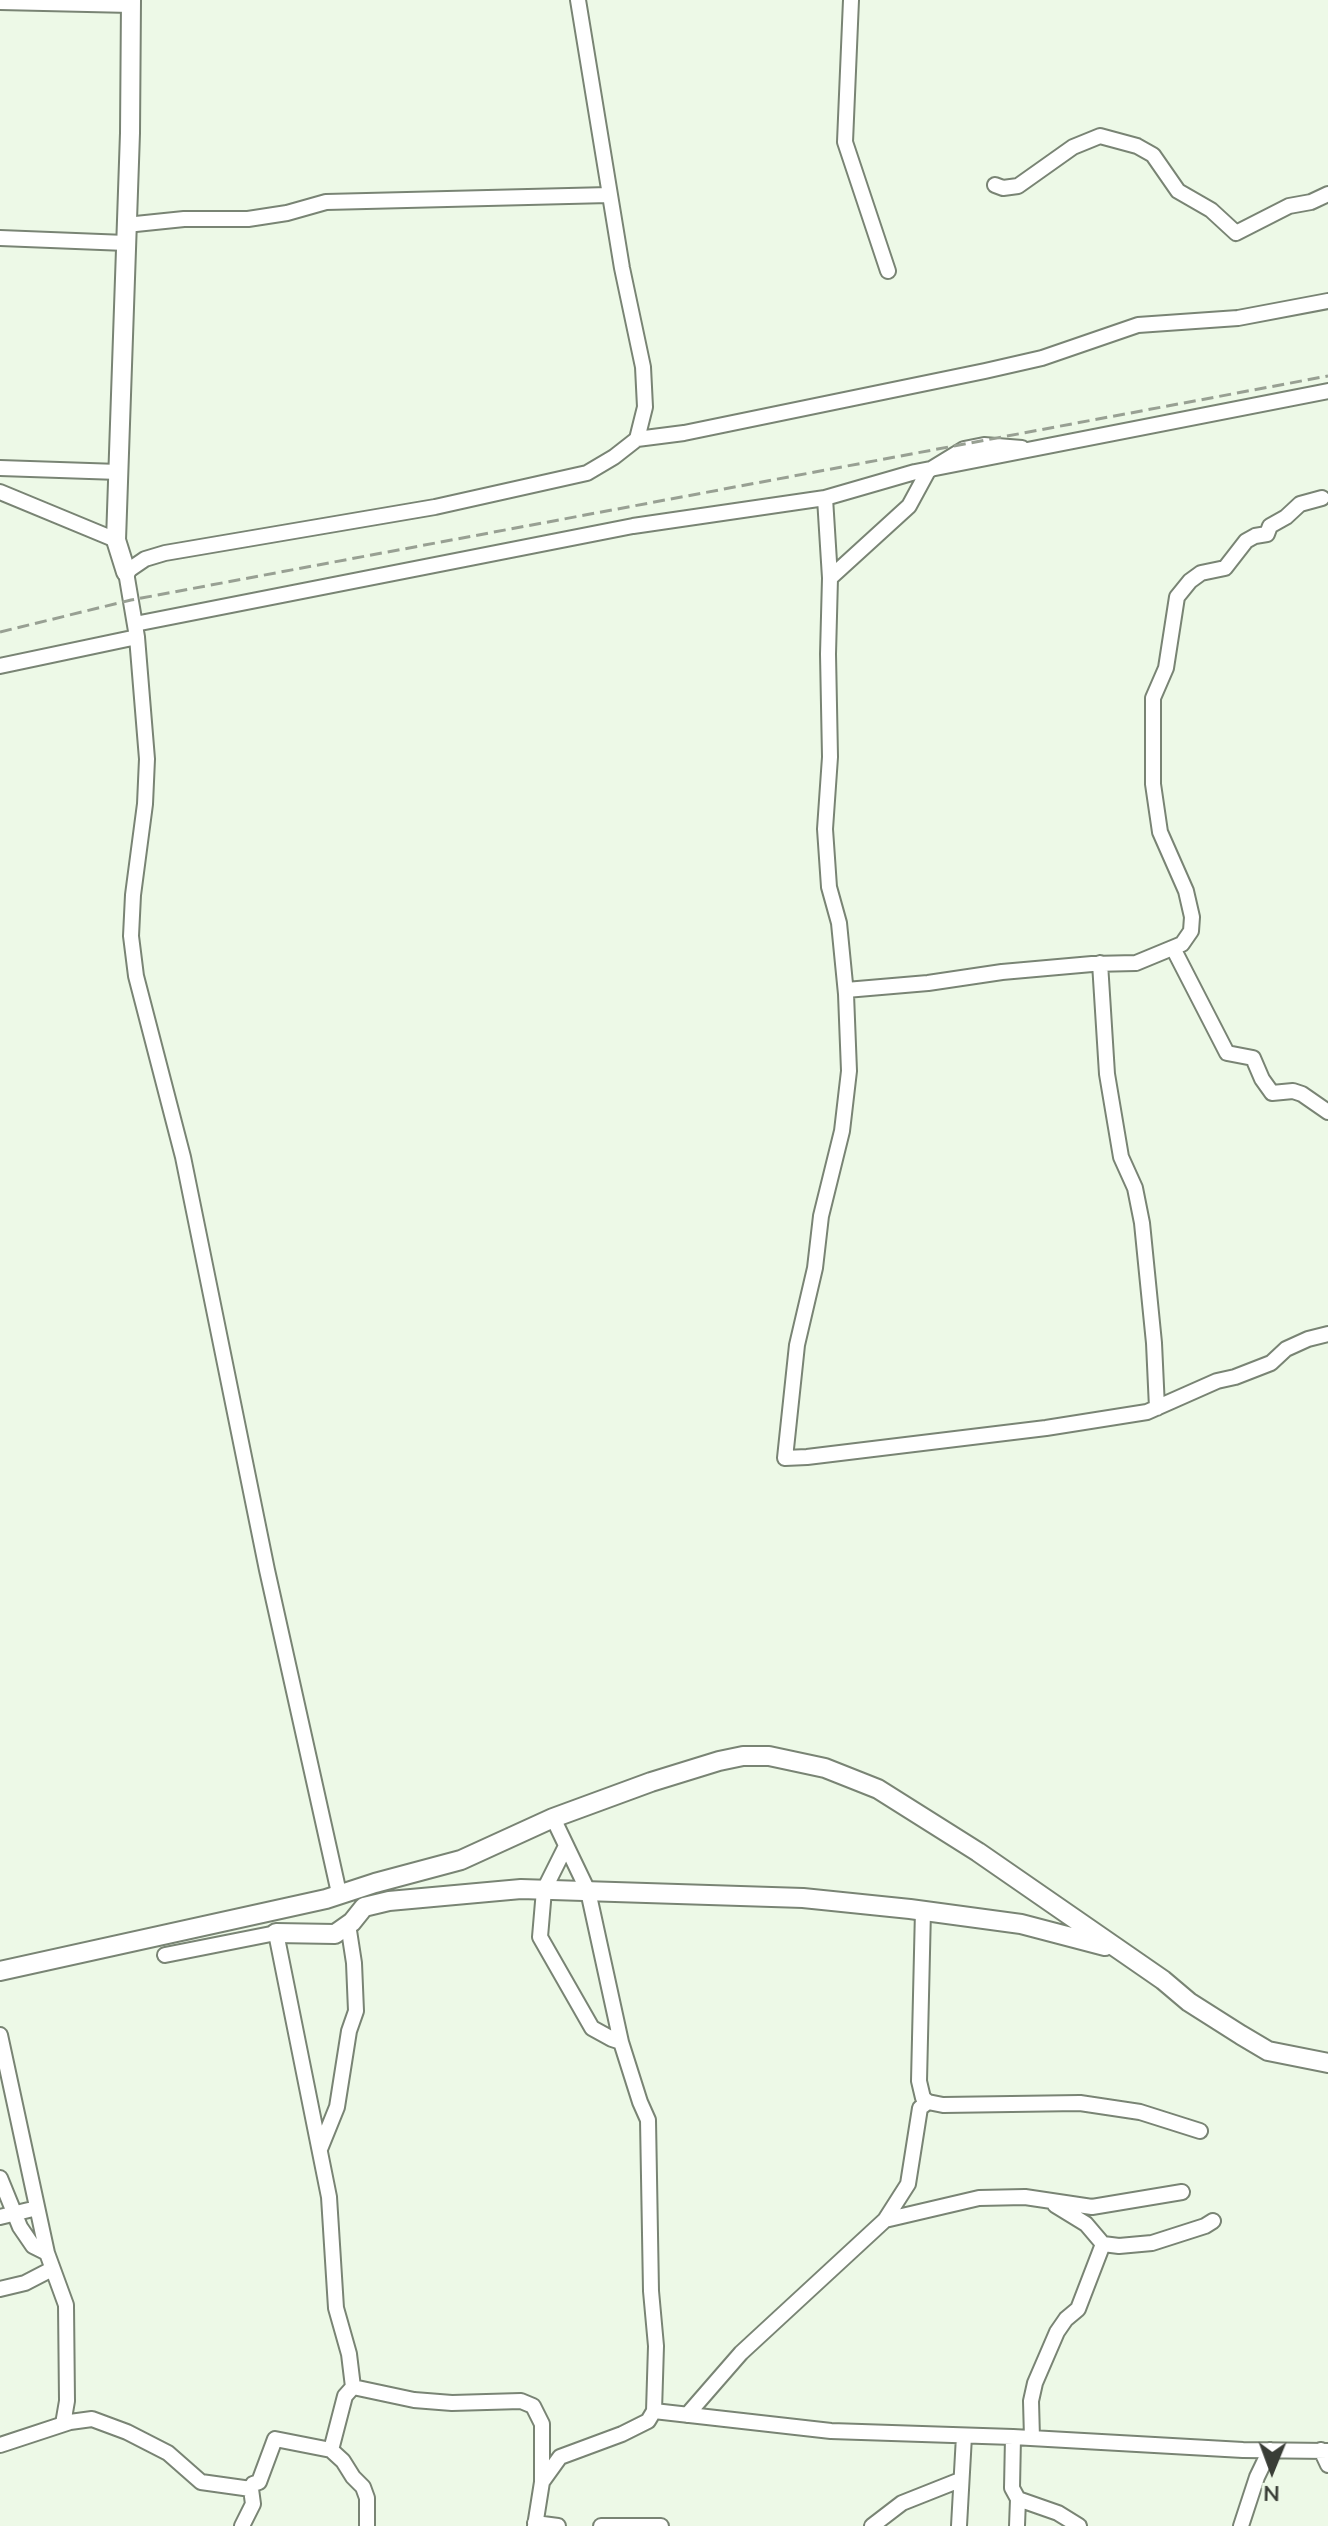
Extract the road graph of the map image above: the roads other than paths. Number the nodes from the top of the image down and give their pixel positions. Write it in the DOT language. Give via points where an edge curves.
graph roads {
  1 [pos="578,0"];
  2 [pos="851,0"];
  3 [pos="0,2"];
  4 [pos="131,2"];
  5 [pos="995,185"];
  6 [pos="1328,194"];
  7 [pos="609,195"];
  8 [pos="126,234"];
  9 [pos="0,238"];
  10 [pos="888,271"];
  11 [pos="1328,301"];
  12 [pos="1328,391"];
  13 [pos="637,439"];
  14 [pos="0,468"];
  15 [pos="928,471"];
  16 [pos="119,472"];
  17 [pos="0,492"];
  18 [pos="825,498"];
  19 [pos="1322,498"];
  20 [pos="116,540"];
  21 [pos="126,572"];
  22 [pos="830,578"];
  23 [pos="136,631"];
  24 [pos="0,666"];
  25 [pos="1173,948"];
  26 [pos="1100,963"];
  27 [pos="846,990"];
  28 [pos="1328,1112"];
  29 [pos="1328,1334"];
  30 [pos="1157,1408"];
  31 [pos="553,1818"];
  32 [pos="566,1846"];
  33 [pos="544,1890"];
  34 [pos="588,1891"];
  35 [pos="339,1893"];
  36 [pos="923,1910"];
  37 [pos="348,1924"];
  38 [pos="276,1933"];
  39 [pos="1115,1949"];
  40 [pos="165,1955"];
  41 [pos="0,1971"];
  42 [pos="0,2035"];
  43 [pos="621,2042"];
  44 [pos="1328,2063"];
  45 [pos="928,2102"];
  46 [pos="1200,2131"];
  47 [pos="320,2149"];
  48 [pos="0,2178"];
  49 [pos="907,2187"];
  50 [pos="1182,2192"];
  51 [pos="1048,2201"];
  52 [pos="37,2208"];
  53 [pos="932,2209"];
  54 [pos="7,2215"];
  55 [pos="885,2220"];
  56 [pos="1213,2221"];
  57 [pos="1103,2244"];
  58 [pos="47,2253"];
  59 [pos="52,2269"];
  60 [pos="0,2289"];
  61 [pos="353,2387"];
  62 [pos="654,2411"];
  63 [pos="687,2415"];
  64 [pos="63,2424"];
  65 [pos="964,2436"];
  66 [pos="1013,2437"];
  67 [pos="1032,2438"];
  68 [pos="0,2445"];
  69 [pos="331,2450"];
  70 [pos="1270,2450"];
  71 [pos="1325,2450"];
  72 [pos="1328,2465"];
  73 [pos="960,2480"];
  74 [pos="542,2482"];
  75 [pos="251,2489"];
  76 [pos="1018,2499"];
  77 [pos="535,2524"];
  78 [pos="242,2526"];
  79 [pos="367,2526"];
  80 [pos="558,2526"];
  81 [pos="601,2526"];
  82 [pos="653,2526"];
  83 [pos="661,2526"];
  84 [pos="872,2526"];
  85 [pos="959,2526"];
  86 [pos="1017,2526"];
  87 [pos="1079,2526"];
  88 [pos="1241,2526"];
  1 -- 7 [label="street"];
  2 -- 10 [label="street" via="845,142"];
  3 -- 4 [label="street"];
  4 -- 8 [label="street"];
  5 -- 6 [label="street" via="1018,186 1073,147 1100,136 1153,155 1178,191 1236,233 1289,206"];
  7 -- 8 [label="street" via="326,202 248,219 184,219"];
  7 -- 13 [label="street" via="643,367 645,407"];
  8 -- 9 [label="street"];
  8 -- 16 [label="street"];
  11 -- 13 [label="street" via="1238,318 1138,325 999,368"];
  12 -- 15 [label="street"];
  13 -- 21 [label="street" via="587,473 435,507 165,553"];
  14 -- 16 [label="street"];
  15 -- 18 [label="street"];
  15 -- 22 [label="street" via="909,506"];
  16 -- 20 [label="street"];
  17 -- 20 [label="street"];
  18 -- 22 [label="street"];
  18 -- 23 [label="street" via="633,526"];
  19 -- 25 [label="street" via="1300,504 1267,534 1246,541 1225,568 1201,573 1177,597 1166,668 1153,698 1153,784 1160,832 1192,917 1191,931"];
  20 -- 21 [label="street"];
  21 -- 23 [label="street"];
  22 -- 27 [label="street" via="825,829"];
  23 -- 24 [label="street"];
  23 -- 35 [label="street" via="147,759 133,895 136,976 183,1157"];
  25 -- 26 [label="street" via="1136,963"];
  25 -- 28 [label="street" via="1227,1053 1253,1058 1272,1093 1302,1094"];
  26 -- 27 [label="street"];
  26 -- 30 [label="street" via="1109,1086 1121,1157 1142,1223"];
  27 -- 30 [label="street" via="849,1071 842,1131 797,1345 785,1458 1122,1418"];
  29 -- 30 [label="street"];
  31 -- 32 [label="street"];
  31 -- 35 [label="street" via="461,1860"];
  31 -- 39 [label="street" via="743,1756 825,1768 878,1789 951,1834"];
  32 -- 33 [label="street"];
  32 -- 34 [label="street"];
  33 -- 34 [label="street"];
  33 -- 37 [label="street" via="389,1901 364,1907"];
  33 -- 43 [label="street" via="540,1937 592,2028"];
  34 -- 36 [label="street" via="803,1898"];
  34 -- 43 [label="street"];
  35 -- 41 [label="street"];
  36 -- 39 [label="street" via="1021,1924"];
  36 -- 45 [label="street" via="919,2081"];
  37 -- 38 [label="street" via="335,1934"];
  37 -- 47 [label="street" via="356,2011 337,2107"];
  38 -- 40 [label="street"];
  38 -- 47 [label="street"];
  39 -- 44 [label="street" via="1268,2051"];
  42 -- 52 [label="street"];
  43 -- 62 [label="street" via="649,2130"];
  45 -- 46 [label="street" via="1080,2103 1140,2112"];
  45 -- 49 [label="street" via="920,2108"];
  47 -- 61 [label="street" via="329,2197 336,2308"];
  48 -- 54 [label="street"];
  49 -- 53 [label="street" via="912,2199"];
  49 -- 55 [label="street"];
  50 -- 51 [label="street" via="1092,2207"];
  51 -- 53 [label="street" via="979,2198"];
  51 -- 57 [label="street" via="1086,2224"];
  52 -- 54 [label="street"];
  52 -- 58 [label="street"];
  53 -- 55 [label="street"];
  54 -- 58 [label="street" via="33,2246"];
  55 -- 63 [label="street" via="741,2353"];
  56 -- 57 [label="street" via="1152,2243"];
  57 -- 67 [label="street" via="1078,2309 1057,2332 1035,2383"];
  58 -- 59 [label="street"];
  59 -- 60 [label="street"];
  59 -- 64 [label="street" via="66,2305"];
  61 -- 69 [label="street" via="345,2396"];
  61 -- 74 [label="street" via="414,2400 521,2401 533,2406 542,2424"];
  62 -- 63 [label="street"];
  62 -- 74 [label="street" via="640,2427 560,2457"];
  63 -- 65 [label="street" via="831,2431"];
  64 -- 68 [label="street"];
  64 -- 75 [label="street" via="92,2419 168,2453 201,2482"];
  65 -- 66 [label="street"];
  65 -- 73 [label="street"];
  66 -- 67 [label="street"];
  66 -- 76 [label="street" via="1012,2488"];
  67 -- 70 [label="street"];
  69 -- 75 [label="street" via="275,2439 259,2482"];
  69 -- 79 [label="street" via="363,2487"];
  70 -- 71 [label="street"];
  70 -- 88 [label="street"];
  71 -- 72 [label="street"];
  73 -- 84 [label="street" via="902,2503"];
  73 -- 85 [label="street"];
  74 -- 77 [label="street"];
  75 -- 78 [label="street" via="253,2504"];
  76 -- 86 [label="street"];
  76 -- 87 [label="street"];
  77 -- 80 [label="street"];
  81 -- 82 [label="street"];
  82 -- 83 [label="street"];
}
